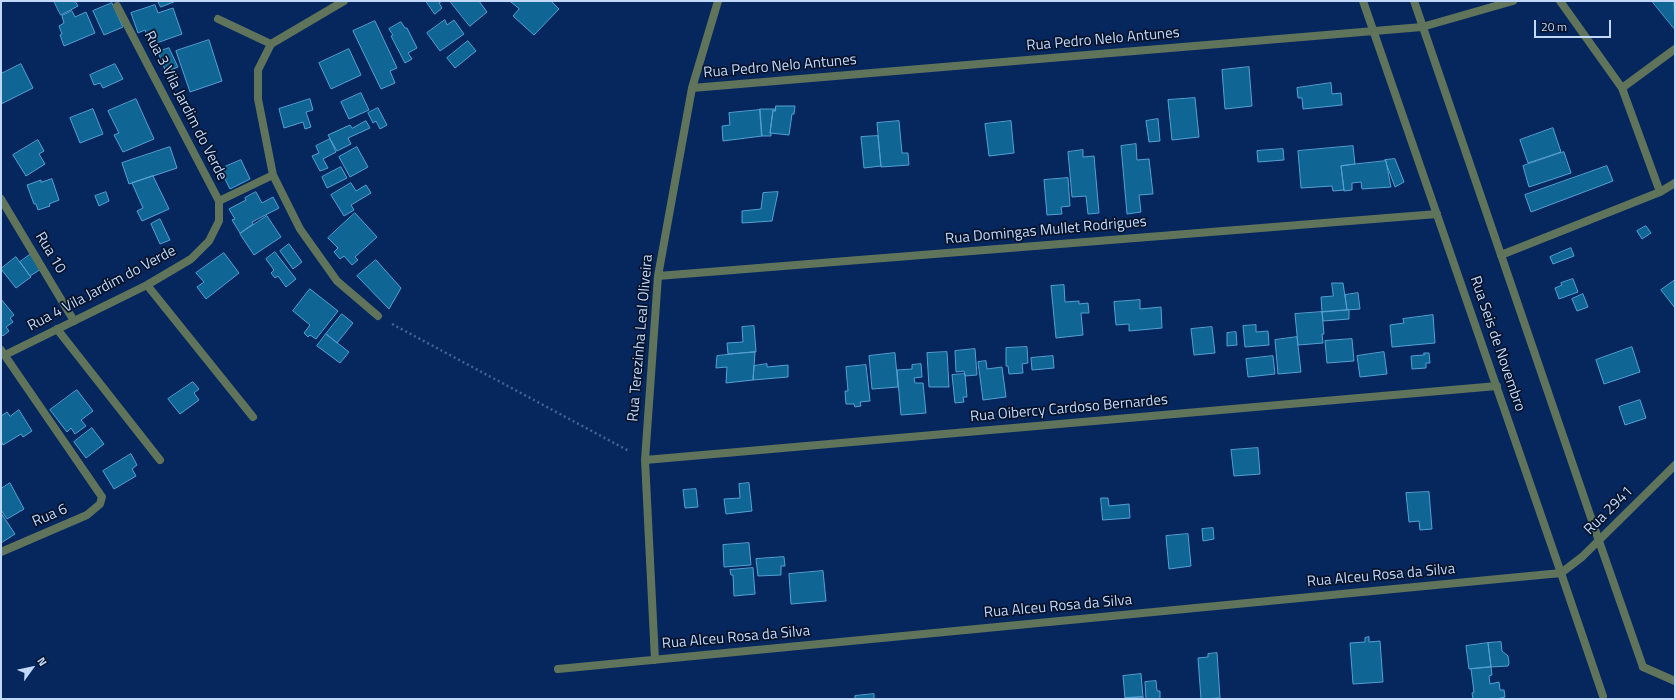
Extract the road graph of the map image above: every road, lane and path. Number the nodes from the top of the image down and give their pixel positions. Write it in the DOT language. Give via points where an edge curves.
graph roads {
  1 [pos="344,1"];
  2 [pos="718,1"];
  3 [pos="1363,1"];
  4 [pos="1414,1"];
  5 [pos="1513,1"];
  6 [pos="1560,1"];
  7 [pos="117,6"];
  8 [pos="218,19"];
  9 [pos="1422,27"];
  10 [pos="1374,31"];
  11 [pos="271,44"];
  12 [pos="1675,49"];
  13 [pos="692,88"];
  14 [pos="1622,88"];
  15 [pos="273,175"];
  16 [pos="1675,183"];
  17 [pos="1660,192"];
  18 [pos="1,200"];
  19 [pos="218,201"];
  20 [pos="1437,214"];
  21 [pos="219,221"];
  22 [pos="1501,255"];
  23 [pos="658,276"];
  24 [pos="147,285"];
  25 [pos="378,316"];
  26 [pos="74,321"];
  27 [pos="57,329"];
  28 [pos="3,353"];
  29 [pos="1496,386"];
  30 [pos="254,417"];
  31 [pos="160,460"];
  32 [pos="645,460"];
  33 [pos="1675,465"];
  34 [pos="1599,541"];
  35 [pos="1,552"];
  36 [pos="1561,573"];
  37 [pos="655,660"];
  38 [pos="558,669"];
  39 [pos="1675,681"];
  40 [pos="1603,696"];
  1 -- 11 [label="street"];
  2 -- 13 [label="street, Rua Terezinha Leal Oliveira"];
  3 -- 10 [label="street, Rua Seis de Novembro"];
  4 -- 9 [label="street"];
  5 -- 9 [label="street, Rua Pedro Nelo Antunes"];
  6 -- 14 [label="street"];
  7 -- 19 [label="street, Rua 3 Vila Jardim do Verde"];
  8 -- 11 [label="street"];
  9 -- 10 [label="street, Rua Pedro Nelo Antunes"];
  9 -- 22 [label="street"];
  10 -- 13 [label="street, Rua Pedro Nelo Antunes"];
  10 -- 20 [label="street, Rua Seis de Novembro"];
  11 -- 15 [label="street" via="258,70 257,88"];
  12 -- 14 [label="street"];
  13 -- 23 [label="street, Rua Terezinha Leal Oliveira"];
  14 -- 17 [label="street"];
  15 -- 19 [label="street"];
  15 -- 25 [label="street" via="300,229 338,281"];
  16 -- 17 [label="street"];
  17 -- 22 [label="street"];
  18 -- 26 [label="street, Rua 10"];
  19 -- 21 [label="street, Rua 3 Vila Jardim do Verde"];
  20 -- 23 [label="street, Rua Domingas Mullet Rodrigues"];
  20 -- 29 [label="street, Rua Seis de Novembro"];
  21 -- 24 [label="street, Rua 4 Vila Jardim do Verde" via="209,241 191,258"];
  22 -- 34 [label="street"];
  23 -- 32 [label="street, Rua Terezinha Leal Oliveira"];
  24 -- 26 [label="street, Rua 4 Vila Jardim do Verde"];
  24 -- 30 [label="street"];
  25 -- 32 [label="path"];
  26 -- 27 [label="street, Rua 4 Vila Jardim do Verde"];
  27 -- 28 [label="street, Rua 4 Vila Jardim do Verde"];
  27 -- 31 [label="street"];
  28 -- 35 [label="street, Rua 6" via="102,497 100,504 88,515"];
  29 -- 32 [label="street, Rua Oibercy Cardoso Bernardes"];
  29 -- 36 [label="street, Rua Seis de Novembro"];
  32 -- 37 [label="street, Rua Terezinha Leal Oliveira"];
  33 -- 34 [label="street, Rua 2941"];
  34 -- 36 [label="street, Rua 2941"];
  34 -- 39 [label="street" via="1643,667"];
  36 -- 37 [label="street, Rua Alceu Rosa da Silva"];
  36 -- 40 [label="street, Rua Seis de Novembro"];
  37 -- 38 [label="street, Rua Alceu Rosa da Silva"];
}
